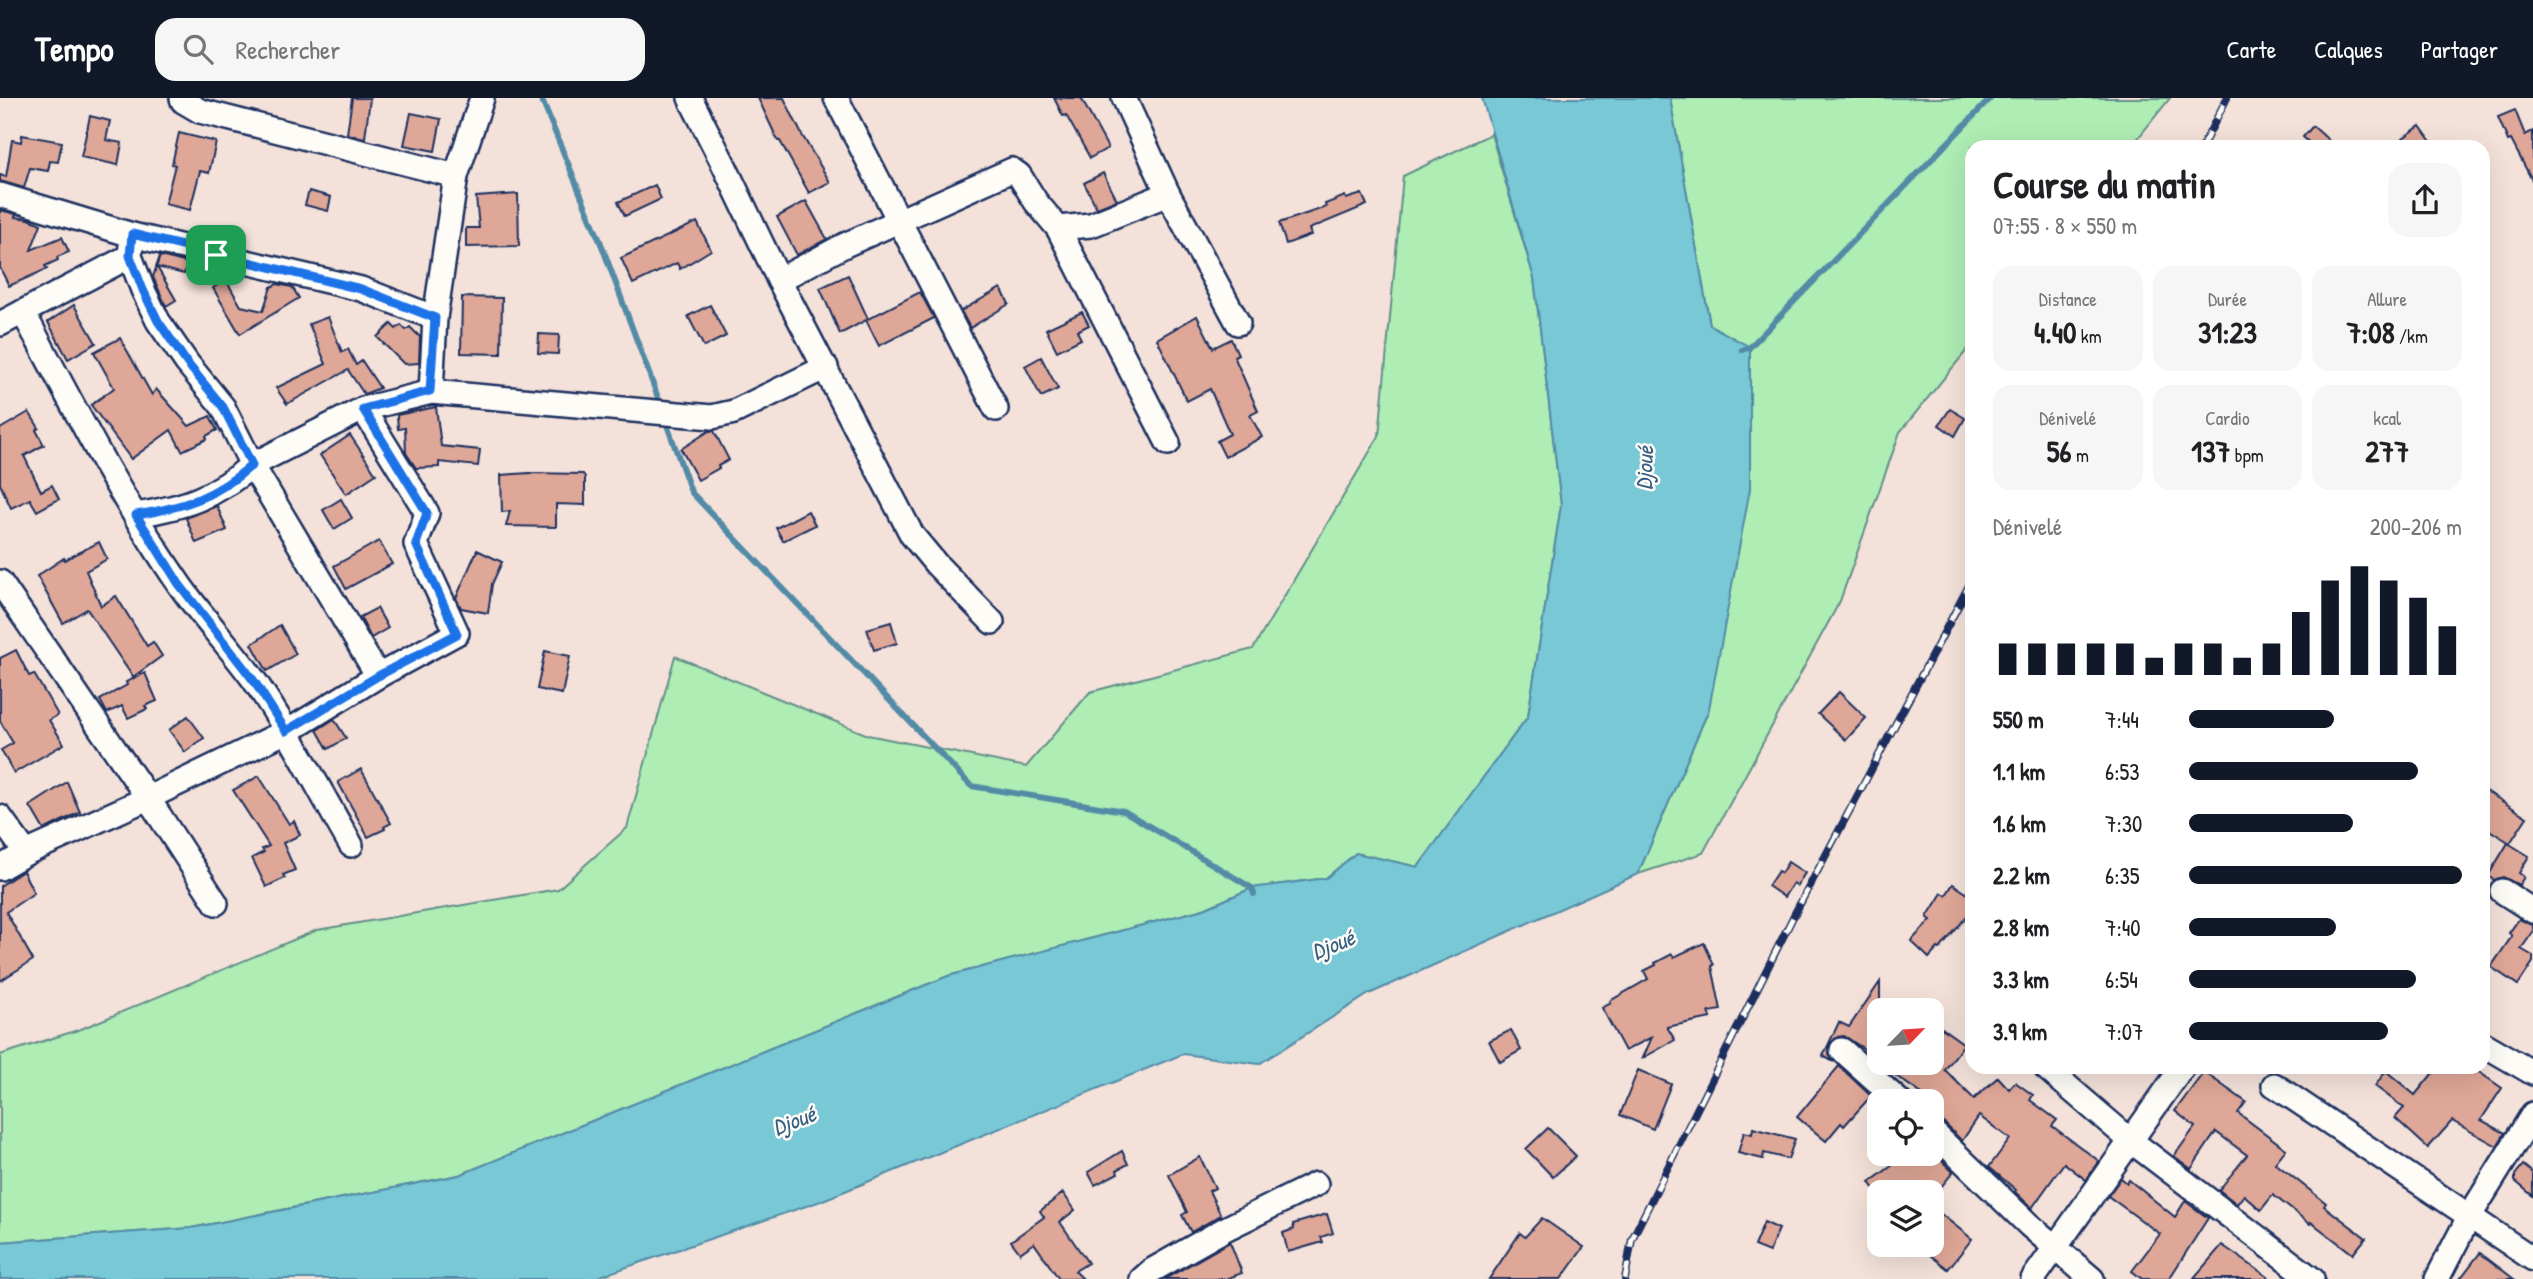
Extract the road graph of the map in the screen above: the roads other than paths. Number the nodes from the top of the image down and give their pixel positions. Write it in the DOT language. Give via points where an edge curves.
graph roads {
  1 [pos="183,98"];
  2 [pos="482,98"];
  3 [pos="690,98"];
  4 [pos="836,98"];
  5 [pos="1124,98"];
  6 [pos="456,176"];
  7 [pos="1168,194"];
  8 [pos="0,195"];
  9 [pos="900,221"];
  10 [pos="1058,229"];
  11 [pos="131,245"];
  12 [pos="779,280"];
  13 [pos="23,312"];
  14 [pos="435,318"];
  15 [pos="1238,323"];
  16 [pos="0,324"];
  17 [pos="825,367"];
  18 [pos="430,391"];
  19 [pos="363,409"];
  20 [pos="996,409"];
  21 [pos="1168,443"];
  22 [pos="252,465"];
  23 [pos="136,515"];
  24 [pos="0,582"];
  25 [pos="992,622"];
  26 [pos="378,676"];
  27 [pos="286,731"];
  28 [pos="148,798"];
  29 [pos="0,817"];
  30 [pos="351,845"];
  31 [pos="26,853"];
  32 [pos="0,868"];
  33 [pos="2501,891"];
  34 [pos="216,903"];
  35 [pos="2533,911"];
  36 [pos="2490,1048"];
  37 [pos="1842,1050"];
  38 [pos="2533,1073"];
  39 [pos="2053,1074"];
  40 [pos="2178,1074"];
  41 [pos="2274,1085"];
  42 [pos="1886,1089"];
  43 [pos="2533,1114"];
  44 [pos="2131,1141"];
  45 [pos="1944,1142"];
  46 [pos="1316,1184"];
  47 [pos="2469,1217"];
  48 [pos="2056,1247"];
  49 [pos="2533,1259"];
  50 [pos="1142,1279"];
  51 [pos="2033,1279"];
  52 [pos="2092,1279"];
  53 [pos="2312,1279"];
  54 [pos="2437,1279"];
  1 -- 6 [label="street" via="200,111"];
  2 -- 6 [label="street"];
  3 -- 12 [label="street"];
  4 -- 9 [label="street"];
  5 -- 7 [label="street"];
  6 -- 14 [label="street"];
  7 -- 10 [label="street" via="1091,225"];
  7 -- 15 [label="street"];
  8 -- 11 [label="street"];
  9 -- 10 [label="street" via="1012,170"];
  9 -- 12 [label="street"];
  9 -- 20 [label="street"];
  10 -- 21 [label="street"];
  11 -- 13 [label="street"];
  11 -- 14 [label="street" via="361,289"];
  11 -- 22 [label="street" via="143,290 158,321 223,407"];
  12 -- 17 [label="street"];
  13 -- 16 [label="street"];
  13 -- 23 [label="street"];
  14 -- 18 [label="street"];
  17 -- 18 [label="street" via="734,412 712,417"];
  17 -- 25 [label="street" via="912,536"];
  18 -- 19 [label="street"];
  19 -- 22 [label="street"];
  19 -- 26 [label="street" via="427,513 416,544 457,634"];
  22 -- 23 [label="street" via="200,500 177,509"];
  22 -- 26 [label="street"];
  23 -- 27 [label="street" via="179,584 254,681"];
  24 -- 28 [label="street"];
  26 -- 27 [label="street"];
  27 -- 28 [label="street"];
  27 -- 30 [label="street"];
  28 -- 31 [label="street"];
  28 -- 34 [label="street"];
  29 -- 31 [label="street"];
  31 -- 32 [label="street"];
  33 -- 35 [label="street"];
  36 -- 38 [label="street"];
  37 -- 42 [label="street"];
  39 -- 44 [label="street"];
  40 -- 44 [label="street"];
  41 -- 47 [label="street"];
  43 -- 47 [label="street"];
  44 -- 48 [label="street"];
  44 -- 53 [label="street"];
  45 -- 48 [label="street"];
  46 -- 50 [label="street" via="1224,1228"];
  47 -- 49 [label="street"];
  47 -- 54 [label="street"];
  48 -- 51 [label="street"];
  48 -- 52 [label="street"];
}
